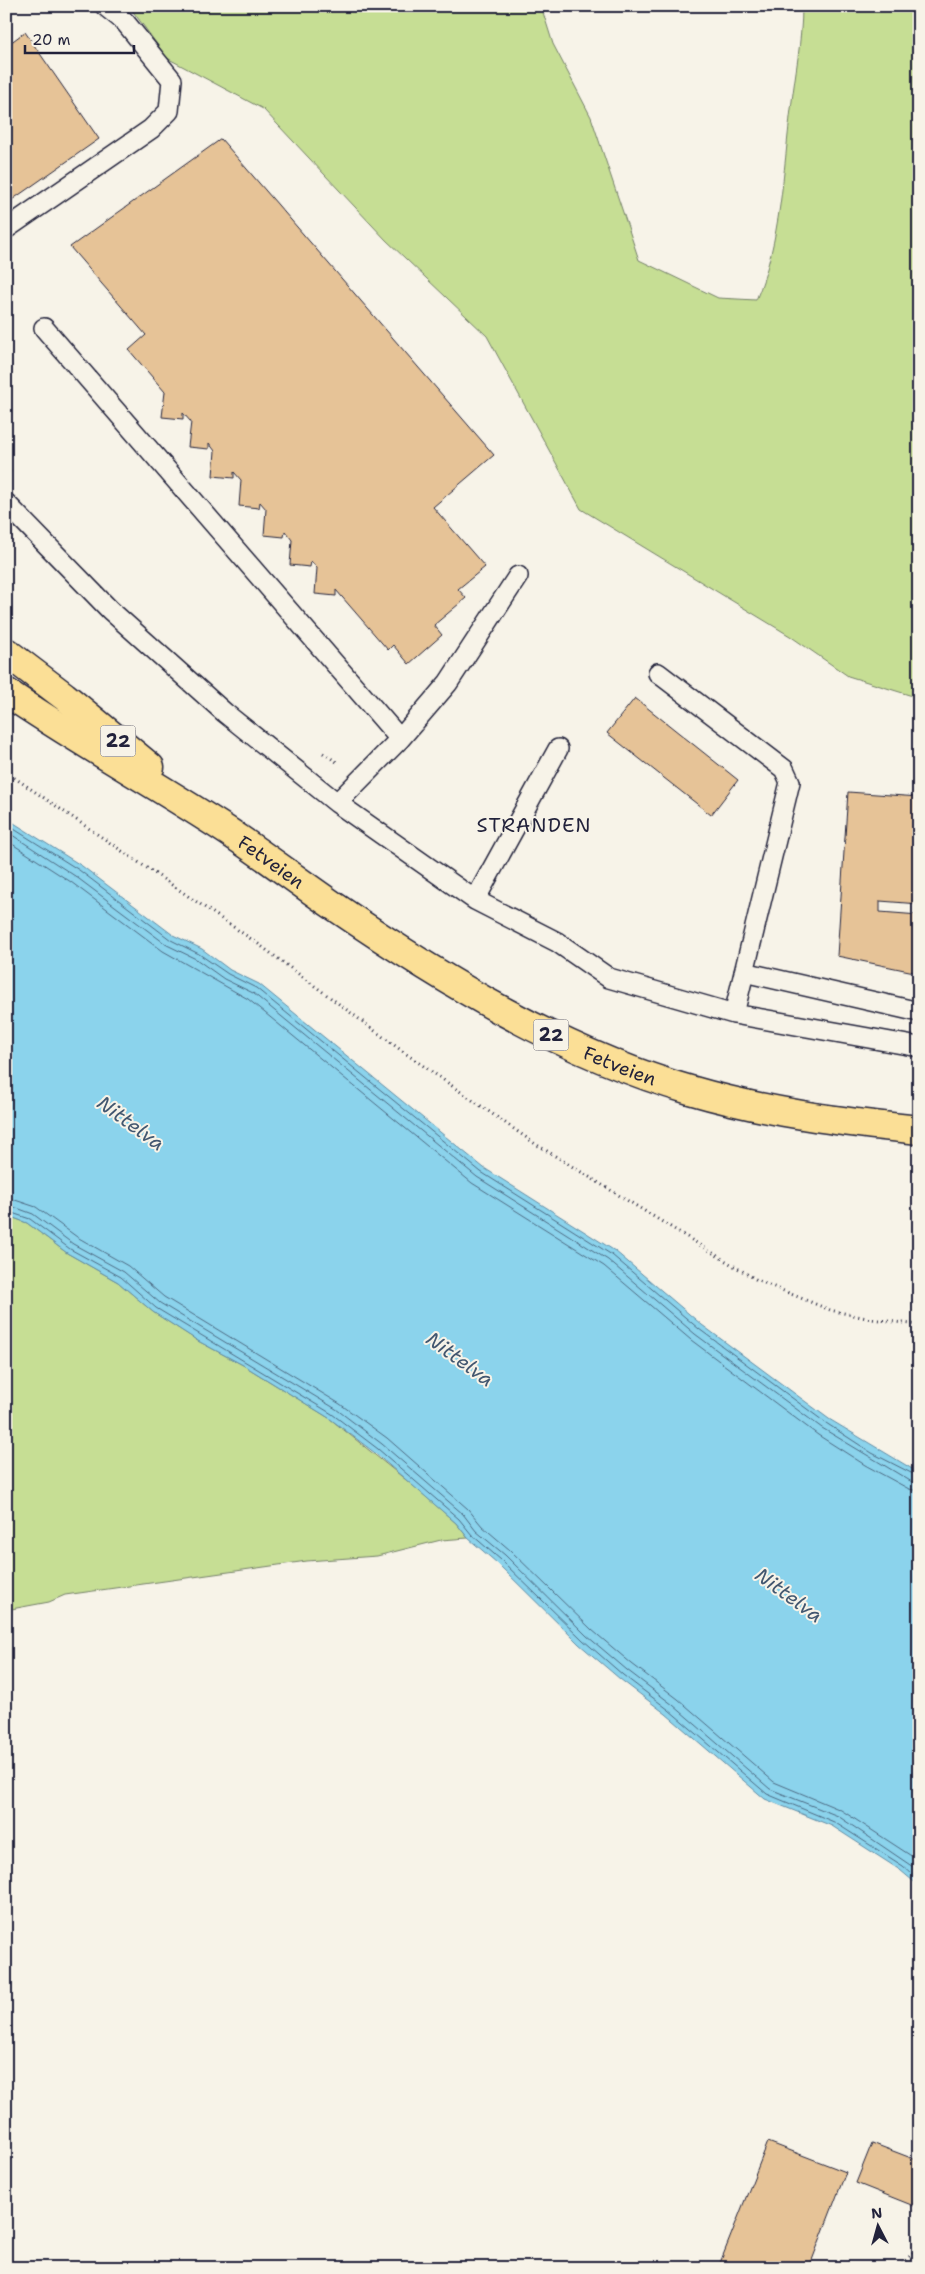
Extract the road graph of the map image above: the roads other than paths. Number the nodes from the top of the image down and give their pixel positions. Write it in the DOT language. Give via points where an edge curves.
graph roads {
  1 [pos="105,6"];
  2 [pos="6,229"];
  3 [pos="44,328"];
  4 [pos="6,503"];
  5 [pos="518,576"];
  6 [pos="6,652"];
  7 [pos="658,673"];
  8 [pos="6,692"];
  9 [pos="400,739"];
  10 [pos="558,749"];
  11 [pos="337,803"];
  12 [pos="228,832"];
  13 [pos="475,900"];
  14 [pos="744,972"];
  15 [pos="919,1012"];
  16 [pos="734,1014"];
  17 [pos="919,1046"];
  18 [pos="919,1130"];
  1 -- 2 [label="lane" via="125,22 172,80 169,111 151,129"];
  3 -- 9 [label="lane"];
  4 -- 11 [label="lane" via="110,610 163,659"];
  5 -- 9 [label="lane" via="448,683"];
  6 -- 12 [label="highway, Fetveien / 22"];
  7 -- 14 [label="lane" via="784,769 790,782"];
  8 -- 12 [label="highway, Fetveien / 22"];
  9 -- 11 [label="lane"];
  10 -- 13 [label="lane"];
  11 -- 13 [label="lane"];
  12 -- 18 [label="highway, Fetveien / 22" via="334,906 458,985 594,1056 689,1090 731,1101 840,1122"];
  13 -- 16 [label="lane" via="557,942 609,978"];
  14 -- 15 [label="lane"];
  14 -- 16 [label="lane"];
  16 -- 17 [label="lane"];
}
